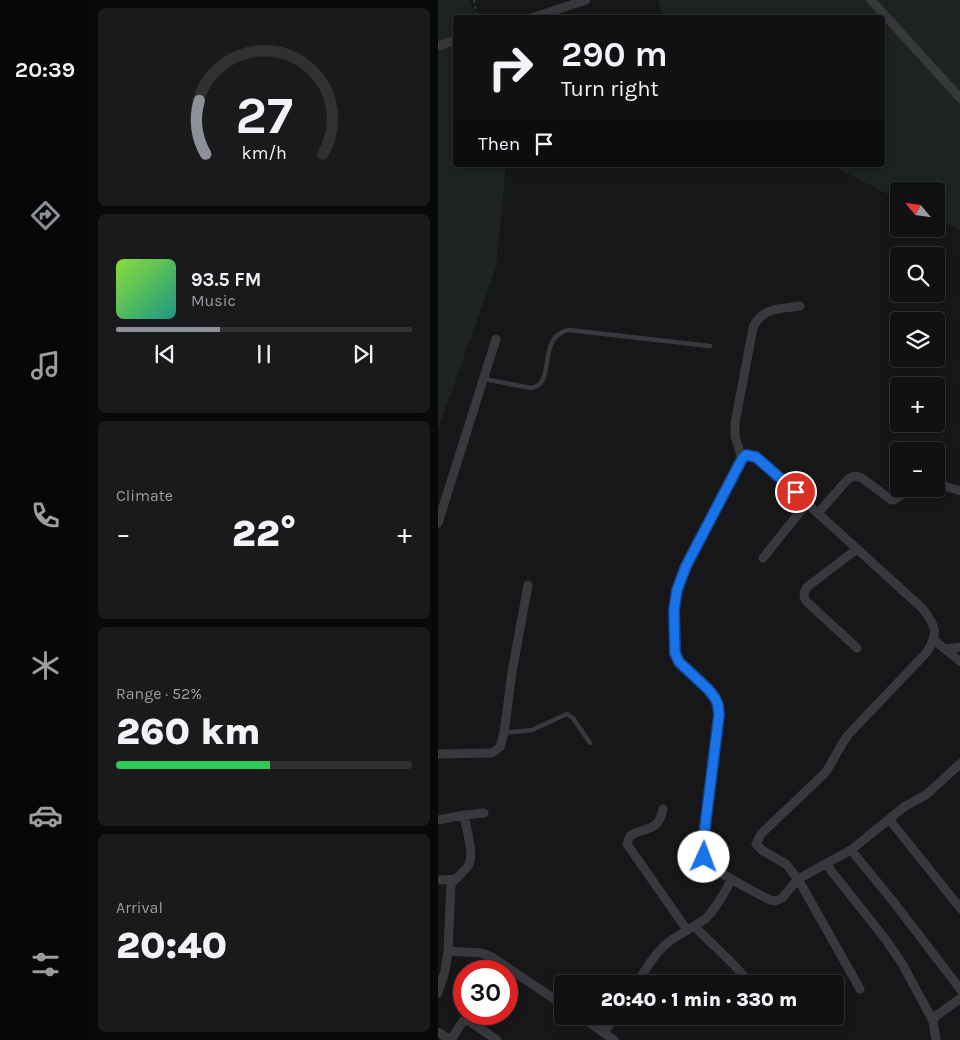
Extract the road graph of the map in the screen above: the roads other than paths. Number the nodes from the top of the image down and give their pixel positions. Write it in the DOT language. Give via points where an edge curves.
graph roads {
  1 [pos="586,0"];
  2 [pos="871,0"];
  3 [pos="540,15"];
  4 [pos="884,15"];
  5 [pos="885,16"];
  6 [pos="453,41"];
  7 [pos="438,46"];
  8 [pos="960,99"];
  9 [pos="800,306"];
  10 [pos="496,339"];
  11 [pos="710,346"];
  12 [pos="484,379"];
  13 [pos="742,459"];
  14 [pos="945,486"];
  15 [pos="960,491"];
  16 [pos="898,497"];
  17 [pos="807,503"];
  18 [pos="818,513"];
  19 [pos="438,523"];
  20 [pos="857,549"];
  21 [pos="763,558"];
  22 [pos="528,586"];
  23 [pos="934,640"];
  24 [pos="960,647"];
  25 [pos="857,648"];
  26 [pos="945,649"];
  27 [pos="960,662"];
  28 [pos="504,733"];
  29 [pos="590,743"];
  30 [pos="438,754"];
  31 [pos="960,764"];
  32 [pos="663,809"];
  33 [pos="484,813"];
  34 [pos="464,814"];
  35 [pos="438,820"];
  36 [pos="889,820"];
  37 [pos="851,850"];
  38 [pos="826,864"];
  39 [pos="455,879"];
  40 [pos="732,879"];
  41 [pos="798,879"];
  42 [pos="438,880"];
  43 [pos="960,909"];
  44 [pos="690,928"];
  45 [pos="448,951"];
  46 [pos="642,975"];
  47 [pos="743,975"];
  48 [pos="860,989"];
  49 [pos="960,990"];
  50 [pos="438,993"];
  51 [pos="960,998"];
  52 [pos="554,999"];
  53 [pos="932,1021"];
  54 [pos="593,1025"];
  55 [pos="609,1025"];
  56 [pos="438,1032"];
  57 [pos="604,1033"];
  58 [pos="451,1040"];
  59 [pos="496,1040"];
  60 [pos="614,1040"];
  61 [pos="936,1040"];
  1 -- 3 [label="street"];
  2 -- 4 [label="street"];
  5 -- 8 [label="street"];
  6 -- 7 [label="street"];
  9 -- 13 [label="street" via="769,311 756,320 735,423"];
  10 -- 12 [label="street"];
  11 -- 12 [label="lane" via="570,330 555,336 542,383 537,387"];
  12 -- 19 [label="street"];
  13 -- 17 [label="street" via="746,455 756,457"];
  13 -- 40 [label="street" via="686,566 674,610 675,653 679,662 708,689 718,705 704,857"];
  14 -- 15 [label="street"];
  16 -- 18 [label="street" via="891,500 862,478 852,476"];
  17 -- 18 [label="street"];
  17 -- 21 [label="street"];
  18 -- 20 [label="street"];
  20 -- 23 [label="street" via="922,608 933,621 936,630"];
  20 -- 25 [label="street" via="803,592 807,602"];
  22 -- 28 [label="street"];
  23 -- 26 [label="street"];
  23 -- 41 [label="street" via="927,652 848,734 825,773 757,839 758,848 786,864"];
  24 -- 26 [label="street"];
  26 -- 27 [label="street"];
  28 -- 29 [label="lane" via="532,730 567,714"];
  28 -- 30 [label="street" via="500,747 492,753"];
  31 -- 36 [label="street" via="927,794 904,806"];
  32 -- 44 [label="street" via="654,827 633,834 627,844"];
  33 -- 34 [label="street"];
  34 -- 35 [label="street"];
  34 -- 39 [label="street" via="470,862"];
  36 -- 37 [label="street"];
  36 -- 43 [label="street"];
  37 -- 38 [label="street"];
  37 -- 49 [label="street"];
  38 -- 41 [label="street"];
  38 -- 53 [label="street" via="903,965"];
  39 -- 42 [label="street"];
  39 -- 45 [label="street" via="449,890"];
  40 -- 41 [label="street" via="776,901"];
  40 -- 44 [label="street" via="717,906"];
  41 -- 48 [label="street"];
  44 -- 46 [label="street" via="663,946"];
  44 -- 47 [label="street"];
  45 -- 50 [label="street"];
  45 -- 52 [label="street" via="492,957"];
  51 -- 53 [label="street"];
  53 -- 61 [label="street"];
  54 -- 57 [label="street"];
  55 -- 57 [label="street"];
  56 -- 58 [label="street"];
  57 -- 60 [label="street"];
  58 -- 59 [label="street" via="463,1021"];
}
